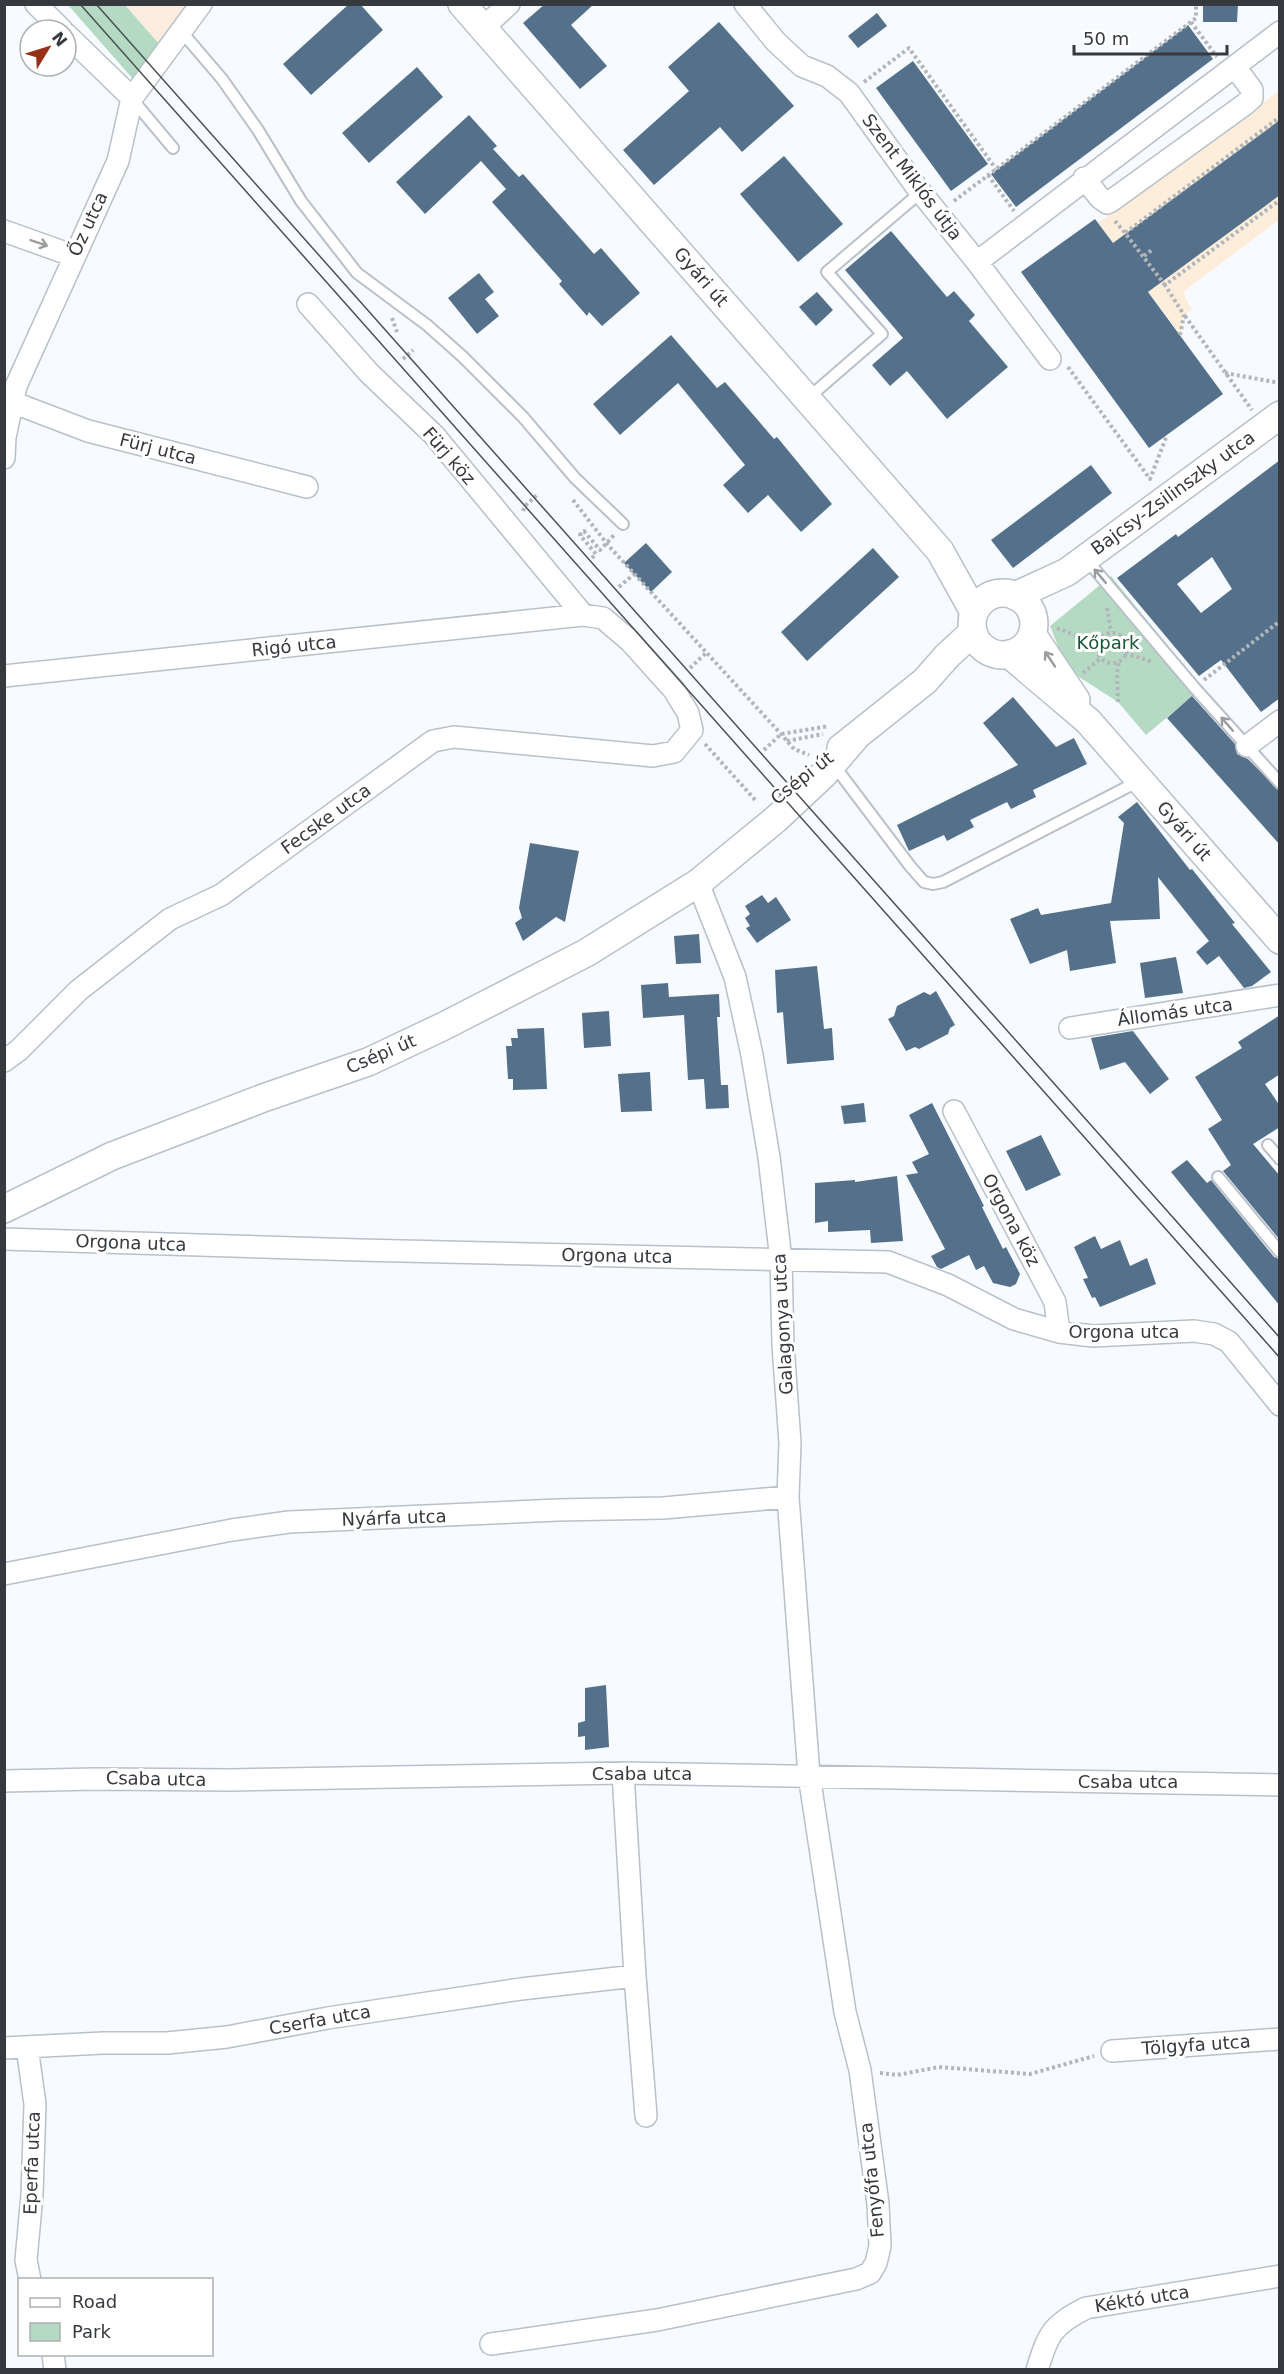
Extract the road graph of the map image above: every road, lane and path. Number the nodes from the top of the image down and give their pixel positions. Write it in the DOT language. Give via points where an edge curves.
graph roads {
  1 [pos="36,4"];
  2 [pos="201,4"];
  3 [pos="462,4"];
  4 [pos="509,4"];
  5 [pos="745,4"];
  6 [pos="1196,4"];
  7 [pos="50,18"];
  8 [pos="1191,22"];
  9 [pos="483,28"];
  10 [pos="181,31"];
  11 [pos="1280,32"];
  12 [pos="78,46"];
  13 [pos="1228,66"];
  14 [pos="861,84"];
  15 [pos="132,98"];
  16 [pos="1280,117"];
  17 [pos="173,148"];
  18 [pos="996,169"];
  19 [pos="988,175"];
  20 [pos="1084,178"];
  21 [pos="921,192"];
  22 [pos="1280,200"];
  23 [pos="951,203"];
  24 [pos="1017,215"];
  25 [pos="1112,218"];
  26 [pos="4,231"];
  27 [pos="1125,233"];
  28 [pos="1154,249"];
  29 [pos="74,256"];
  30 [pos="1144,256"];
  31 [pos="977,262"];
  32 [pos="1165,285"];
  33 [pos="308,303"];
  34 [pos="1184,315"];
  35 [pos="1180,335"];
  36 [pos="413,350"];
  37 [pos="403,359"];
  38 [pos="1056,359"];
  39 [pos="1225,373"];
  40 [pos="1280,383"];
  41 [pos="807,399"];
  42 [pos="12,402"];
  43 [pos="1252,411"];
  44 [pos="1280,415"];
  45 [pos="1167,435"];
  46 [pos="4,458"];
  47 [pos="307,487"];
  48 [pos="567,491"];
  49 [pos="623,524"];
  50 [pos="607,544"];
  51 [pos="940,551"];
  52 [pos="592,558"];
  53 [pos="1076,565"];
  54 [pos="634,574"];
  55 [pos="619,587"];
  56 [pos="1007,595"];
  57 [pos="583,615"];
  58 [pos="1280,621"];
  59 [pos="1038,626"];
  60 [pos="986,637"];
  61 [pos="1098,644"];
  62 [pos="707,652"];
  63 [pos="1101,658"];
  64 [pos="1119,662"];
  65 [pos="690,668"];
  66 [pos="4,676"];
  67 [pos="1078,677"];
  68 [pos="1200,684"];
  69 [pos="1118,702"];
  70 [pos="1088,721"];
  71 [pos="1280,721"];
  72 [pos="692,730"];
  73 [pos="844,732"];
  74 [pos="781,734"];
  75 [pos="826,734"];
  76 [pos="787,741"];
  77 [pos="1247,746"];
  78 [pos="764,750"];
  79 [pos="821,759"];
  80 [pos="1140,781"];
  81 [pos="1280,783"];
  82 [pos="757,802"];
  83 [pos="733,852"];
  84 [pos="698,883"];
  85 [pos="1280,940"];
  86 [pos="1280,995"];
  87 [pos="1070,1028"];
  88 [pos="4,1061"];
  89 [pos="954,1111"];
  90 [pos="1268,1145"];
  91 [pos="1280,1159"];
  92 [pos="1218,1178"];
  93 [pos="4,1209"];
  94 [pos="4,1239"];
  95 [pos="1280,1252"];
  96 [pos="781,1260"];
  97 [pos="1059,1332"];
  98 [pos="1280,1405"];
  99 [pos="788,1497"];
  100 [pos="4,1574"];
  101 [pos="623,1773"];
  102 [pos="809,1775"];
  103 [pos="4,1781"];
  104 [pos="1280,1785"];
  105 [pos="635,1976"];
  106 [pos="1280,2039"];
  107 [pos="27,2047"];
  108 [pos="4,2048"];
  109 [pos="1112,2051"];
  110 [pos="860,2070"];
  111 [pos="646,2116"];
  112 [pos="1280,2276"];
  113 [pos="30,2278"];
  114 [pos="491,2344"];
  115 [pos="1036,2370"];
  1 -- 7 [label="street"];
  2 -- 10 [label="street, Őz utca"];
  3 -- 9 [label="street, Gyári út"];
  4 -- 9 [label="street"];
  5 -- 21 [label="street, Szent Miklós útja" via="802,66 826,76 849,93"];
  6 -- 8 [label="path" via="1196,18"];
  8 -- 13 [label="path"];
  8 -- 18 [label="path"];
  9 -- 41 [label="street, Gyári út"];
  10 -- 15 [label="street, Őz utca"];
  10 -- 49 [label="lane" via="222,79 301,201 357,273 463,357"];
  11 -- 13 [label="street"];
  12 -- 15 [label="street"];
  13 -- 20 [label="street"];
  13 -- 20 [label="street" via="1252,90 1252,98 1244,105 1107,203"];
  14 -- 18 [label="path" via="909,48"];
  15 -- 17 [label="lane"];
  15 -- 29 [label="street, Őz utca" via="118,161"];
  16 -- 27 [label="path"];
  18 -- 19 [label="path"];
  19 -- 23 [label="path"];
  19 -- 24 [label="path"];
  20 -- 31 [label="street"];
  21 -- 31 [label="street, Szent Miklós útja"];
  21 -- 41 [label="lane" via="827,272 882,334"];
  22 -- 32 [label="path"];
  25 -- 27 [label="path"];
  26 -- 29 [label="street, one-way"];
  27 -- 30 [label="path"];
  28 -- 30 [label="path"];
  29 -- 42 [label="street, Őz utca" via="15,386"];
  30 -- 32 [label="path"];
  31 -- 38 [label="street, Szent Miklós útja"];
  32 -- 34 [label="path"];
  33 -- 57 [label="street, Fürj köz" via="369,373 434,435"];
  34 -- 35 [label="path"];
  34 -- 39 [label="path"];
  36 -- 37 [label="path"];
  38 -- 45 [label="path" via="1150,478"];
  39 -- 40 [label="path"];
  39 -- 43 [label="path"];
  41 -- 51 [label="street, Gyári út"];
  42 -- 46 [label="street, Őz utca"];
  42 -- 47 [label="street, Fürj utca" via="88,431"];
  44 -- 53 [label="street, Bajcsy-Zsilinszky utca"];
  48 -- 50 [label="path"];
  50 -- 52 [label="path" via="600,550 584,531 580,535 596,554"];
  50 -- 54 [label="path"];
  51 -- 56 [label="street, Gyári út"];
  51 -- 60 [label="street, Gyári út"];
  53 -- 56 [label="street, Bajcsy-Zsilinszky utca"];
  53 -- 59 [label="street, Bajcsy-Zsilinszky utca"];
  77 -- 53 [label="lane, one-way"];
  54 -- 55 [label="path"];
  54 -- 62 [label="path"];
  56 -- 59 [label="street" via="1024,601"];
  56 -- 60 [label="street" via="984,599"];
  57 -- 66 [label="street, Rigó utca"];
  57 -- 72 [label="street" via="603,618 630,641 675,690"];
  58 -- 68 [label="path"];
  59 -- 60 [label="street" via="1023,647"];
  59 -- 61 [label="path"];
  70 -- 59 [label="street, Gyári út, one-way" via="1053,664"];
  60 -- 70 [label="street, Gyári út"];
  60 -- 73 [label="street, Csépi út" via="947,656 926,681"];
  61 -- 63 [label="path"];
  61 -- 64 [label="path" via="1106,633 1123,639 1125,653"];
  62 -- 65 [label="path"];
  62 -- 74 [label="path"];
  63 -- 64 [label="path" via="1108,663"];
  63 -- 67 [label="path"];
  64 -- 69 [label="path"];
  70 -- 80 [label="street, Gyári út"];
  71 -- 77 [label="street"];
  72 -- 82 [label="path"];
  72 -- 88 [label="street, Fecske utca" via="674,752 653,756 454,737 433,741 221,895 170,919 80,990"];
  73 -- 74 [label="path"];
  73 -- 79 [label="street, Csépi út"];
  73 -- 83 [label="street, Csépi út" via="817,764 767,805"];
  74 -- 76 [label="path"];
  74 -- 78 [label="path"];
  75 -- 76 [label="path"];
  76 -- 79 [label="path"];
  77 -- 81 [label="lane"];
  79 -- 80 [label="lane" via="924,882 933,884"];
  79 -- 83 [label="street, Csépi út" via="776,819"];
  80 -- 85 [label="street, Gyári út"];
  83 -- 84 [label="street, Csépi út"];
  84 -- 93 [label="street, Csépi út" via="586,953 368,1062 112,1156"];
  84 -- 96 [label="street, Galagonya utca" via="735,977 769,1157"];
  86 -- 87 [label="street, Állomás utca"];
  89 -- 97 [label="street, Orgona köz" via="1055,1302"];
  90 -- 91 [label="lane"];
  92 -- 95 [label="lane"];
  94 -- 96 [label="street, Orgona utca"];
  96 -- 97 [label="street, Orgona utca" via="888,1262 948,1285 1014,1320"];
  96 -- 99 [label="street, Galagonya utca" via="790,1443"];
  97 -- 98 [label="street, Orgona utca" via="1094,1336 1194,1331 1214,1334 1229,1342"];
  99 -- 100 [label="street, Nyárfa utca" via="663,1508 289,1522"];
  99 -- 102 [label="street, Galagonya utca"];
  101 -- 102 [label="street, Csaba utca"];
  101 -- 103 [label="street, Csaba utca"];
  101 -- 105 [label="street"];
  102 -- 104 [label="street, Csaba utca"];
  102 -- 110 [label="street, Fenyőfa utca" via="845,2012"];
  105 -- 107 [label="street, Cserfa utca" via="521,1989 227,2037"];
  105 -- 111 [label="street"];
  106 -- 109 [label="street, Tölgyfa utca"];
  107 -- 108 [label="street, Cserfa utca"];
  107 -- 113 [label="street, Eperfa utca" via="35,2104 26,2260"];
  109 -- 110 [label="path" via="1030,2074 939,2067 897,2075"];
  110 -- 114 [label="street, Fenyőfa utca" via="878,2204 880,2246 870,2273 657,2320"];
  112 -- 115 [label="street, Kéktó utca" via="1086,2308 1064,2319 1050,2334"];
}
